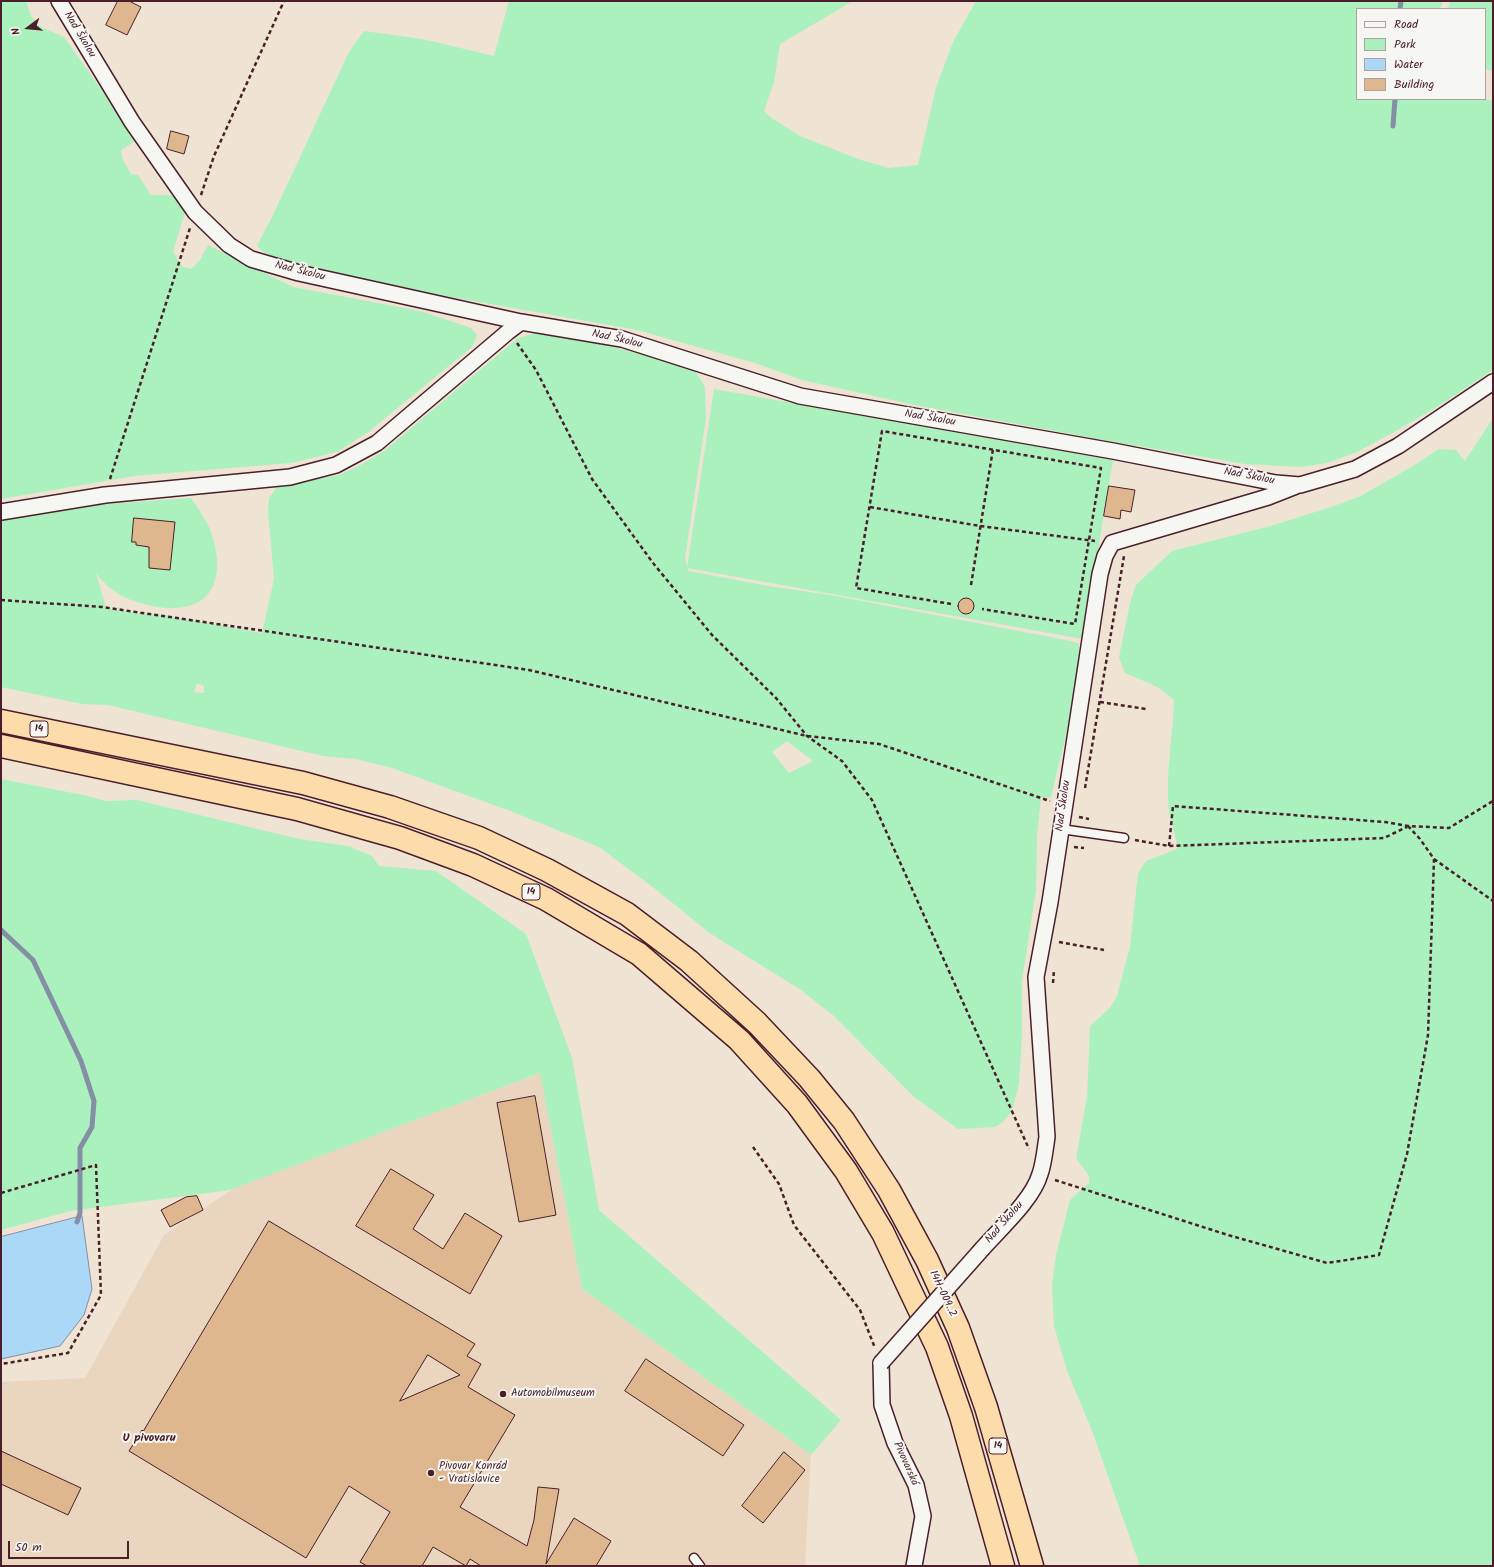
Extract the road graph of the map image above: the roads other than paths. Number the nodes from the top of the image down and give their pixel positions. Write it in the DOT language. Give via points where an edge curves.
graph roads {
  1 [pos="58,1"];
  2 [pos="521,322"];
  3 [pos="1493,382"];
  4 [pos="1300,484"];
  5 [pos="1,512"];
  6 [pos="1,721"];
  7 [pos="1,746"];
  8 [pos="1061,829"];
  9 [pos="1124,838"];
  10 [pos="881,1363"];
  11 [pos="694,1558"];
  12 [pos="700,1566"];
  13 [pos="914,1566"];
  14 [pos="1003,1566"];
  15 [pos="1032,1566"];
  1 -- 2 [label="street, Nad Školou" via="132,122 195,212 229,245 251,259 299,273"];
  2 -- 4 [label="street, Nad Školou" via="622,339 800,396 1113,451 1276,483"];
  2 -- 5 [label="street" via="377,443 336,465 290,477 105,494"];
  3 -- 4 [label="street, Nad Školou" via="1398,446 1355,469"];
  4 -- 8 [label="street, Nad Školou" via="1268,497 1112,543 1100,574"];
  6 -- 15 [label="highway, 14H-009..2 / 14" via="303,783 390,807 479,838 547,870 627,914 689,961 757,1023 809,1078 844,1121 889,1190 927,1260 958,1328 986,1407"];
  7 -- 14 [label="highway, 14" via="297,809 400,838 473,865 546,899 639,954 739,1040 797,1104 846,1171 884,1233 937,1347 961,1416"];
  8 -- 9 [label="lane"];
  8 -- 10 [label="street, Nad Školou, bridge" via="1036,977 1047,1137 1040,1175 1023,1204"];
  10 -- 13 [label="street, Pivovarská" via="882,1405 895,1443 916,1485 923,1516"];
  11 -- 12 [label="lane"];
}
